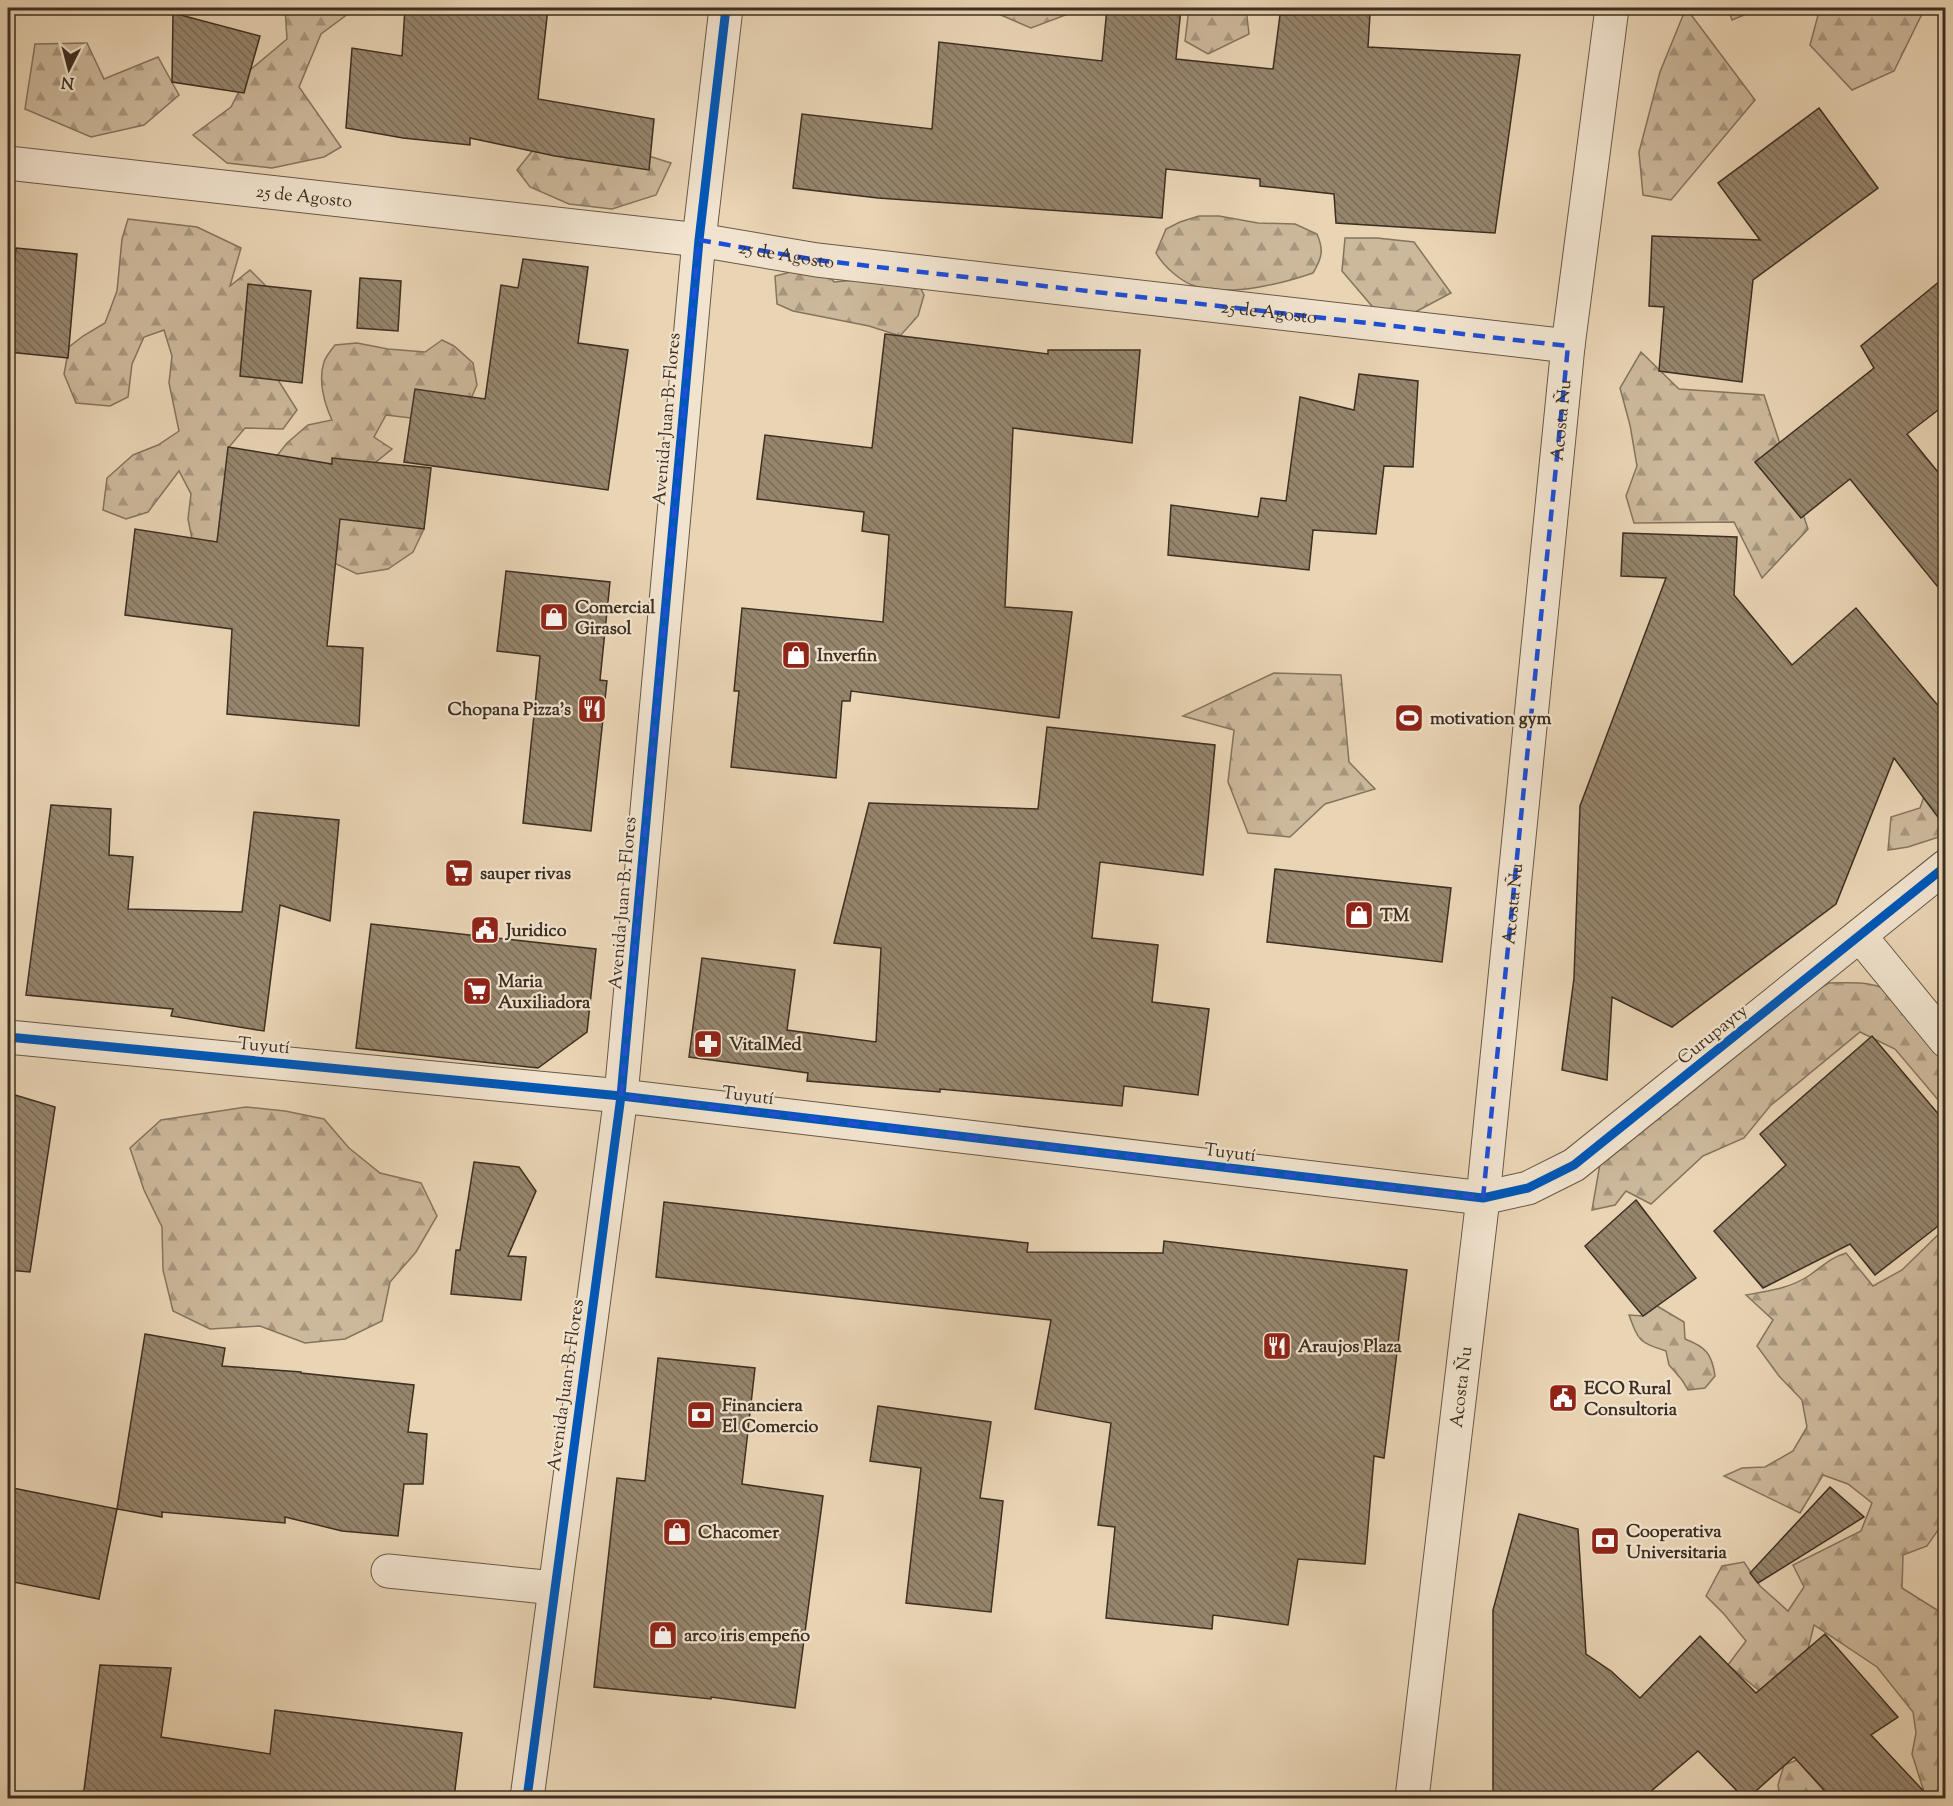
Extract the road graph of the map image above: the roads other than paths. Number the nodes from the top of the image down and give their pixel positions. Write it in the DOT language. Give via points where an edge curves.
graph roads {
  1 [pos="726,8"];
  2 [pos="1612,8"];
  3 [pos="8,163"];
  4 [pos="699,240"];
  5 [pos="1568,346"];
  6 [pos="1946,866"];
  7 [pos="1860,936"];
  8 [pos="8,1037"];
  9 [pos="1946,1041"];
  10 [pos="621,1096"];
  11 [pos="1483,1198"];
  12 [pos="388,1570"];
  13 [pos="555,1588"];
  14 [pos="527,1798"];
  15 [pos="1412,1798"];
  1 -- 4 [label="street, Avenida Juan B. Flores"];
  2 -- 5 [label="street, Acosta Ñu"];
  3 -- 4 [label="street, 25 de Agosto"];
  4 -- 5 [label="street, 25 de Agosto" via="817,260"];
  4 -- 10 [label="street, Avenida Juan B. Flores"];
  5 -- 11 [label="street, Acosta Ñu"];
  6 -- 7 [label="street, Curupayty"];
  7 -- 9 [label="street"];
  7 -- 11 [label="street, Curupayty" via="1574,1166 1528,1188"];
  8 -- 10 [label="street, Tuyutí"];
  10 -- 11 [label="street, Tuyutí"];
  10 -- 13 [label="street, Avenida Juan B. Flores"];
  11 -- 15 [label="street, Acosta Ñu"];
  12 -- 13 [label="street"];
  13 -- 14 [label="street, Avenida Juan B. Flores"];
}
